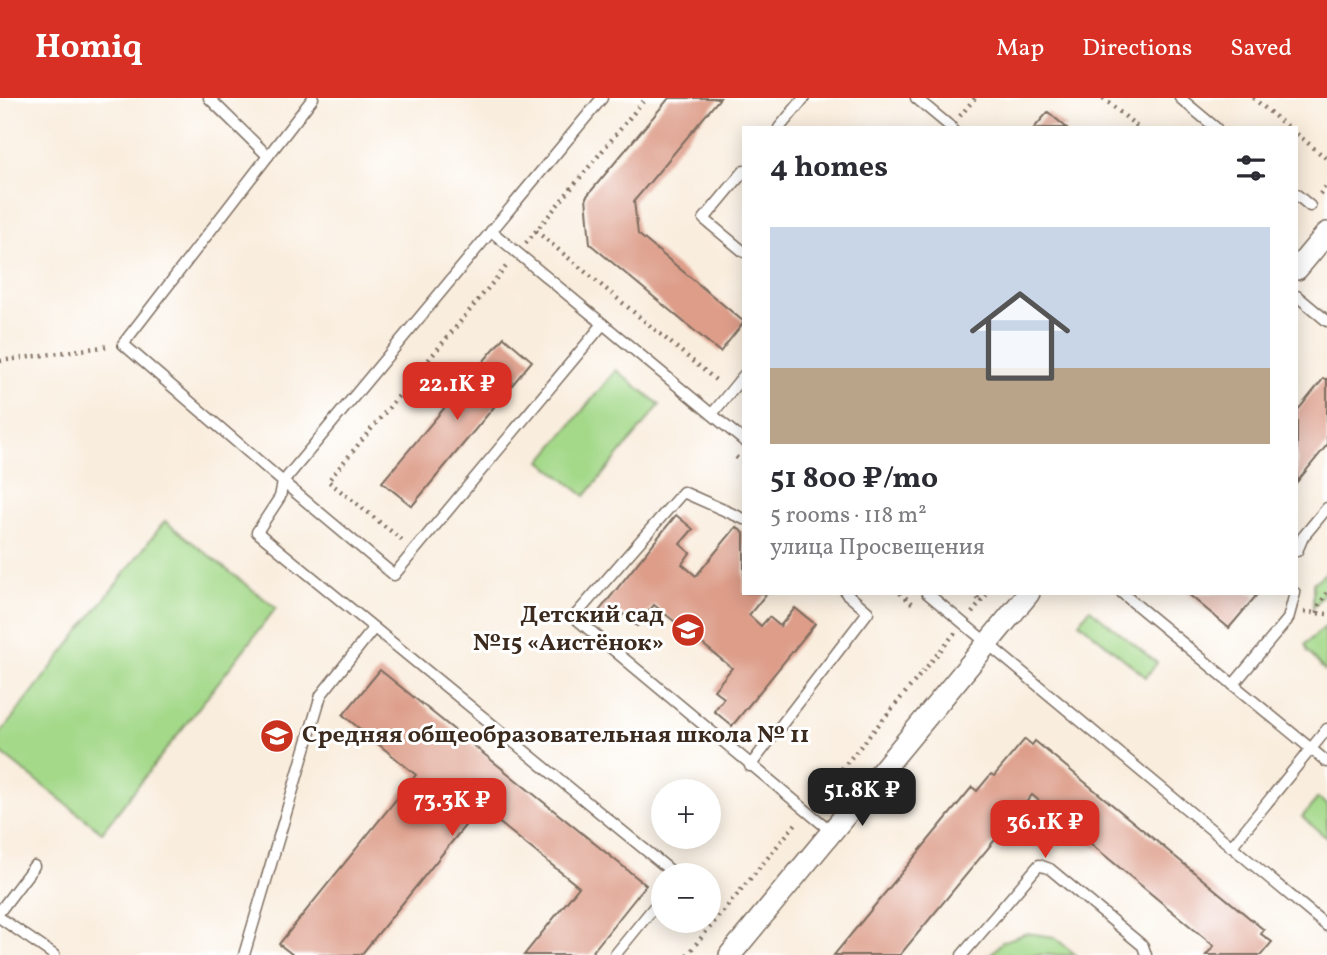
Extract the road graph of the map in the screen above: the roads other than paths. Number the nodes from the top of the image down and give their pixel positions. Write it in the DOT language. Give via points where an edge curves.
graph roads {
  1 [pos="209,98"];
  2 [pos="313,98"];
  3 [pos="602,98"];
  4 [pos="804,98"];
  5 [pos="916,98"];
  6 [pos="1180,98"];
  7 [pos="781,126"];
  8 [pos="950,126"];
  9 [pos="1214,126"];
  10 [pos="268,156"];
  11 [pos="742,173"];
  12 [pos="1298,196"];
  13 [pos="1310,206"];
  14 [pos="491,231"];
  15 [pos="1327,233"];
  16 [pos="742,250"];
  17 [pos="1298,268"];
  18 [pos="1298,297"];
  19 [pos="1327,321"];
  20 [pos="603,324"];
  21 [pos="742,378"];
  22 [pos="712,414"];
  23 [pos="742,439"];
  24 [pos="283,482"];
  25 [pos="1327,508"];
  26 [pos="742,518"];
  27 [pos="1298,549"];
  28 [pos="848,595"];
  29 [pos="929,595"];
  30 [pos="1027,595"];
  31 [pos="1124,595"];
  32 [pos="1295,595"];
  33 [pos="374,628"];
  34 [pos="988,643"];
  35 [pos="1233,685"];
  36 [pos="1327,729"];
  37 [pos="1311,749"];
  38 [pos="1327,762"];
  39 [pos="750,765"];
  40 [pos="832,832"];
  41 [pos="1231,847"];
  42 [pos="661,863"];
  43 [pos="34,866"];
  44 [pos="0,911"];
  45 [pos="651,911"];
  46 [pos="0,918"];
  47 [pos="1327,926"];
  48 [pos="54,955"];
  49 [pos="244,955"];
  50 [pos="615,955"];
  51 [pos="730,955"];
  52 [pos="962,955"];
  53 [pos="1146,955"];
  1 -- 10 [label="lane"];
  2 -- 10 [label="lane"];
  3 -- 14 [label="lane"];
  4 -- 7 [label="lane"];
  5 -- 8 [label="lane"];
  6 -- 9 [label="lane"];
  10 -- 24 [label="lane" via="123,344"];
  11 -- 16 [label="lane" via="704,219"];
  12 -- 13 [label="lane"];
  14 -- 20 [label="lane"];
  14 -- 24 [label="lane"];
  15 -- 17 [label="street"];
  18 -- 19 [label="lane"];
  20 -- 22 [label="lane"];
  20 -- 24 [label="lane" via="394,575"];
  21 -- 22 [label="lane"];
  22 -- 23 [label="lane"];
  24 -- 33 [label="lane" via="280,497 257,533"];
  25 -- 27 [label="lane"];
  26 -- 39 [label="lane" via="683,492 573,617"];
  28 -- 39 [label="lane" via="868,612"];
  29 -- 34 [label="lane"];
  30 -- 34 [label="street"];
  31 -- 35 [label="lane"];
  32 -- 35 [label="lane" via="1293,611"];
  33 -- 42 [label="lane"];
  33 -- 49 [label="lane" via="321,695"];
  34 -- 40 [label="street"];
  34 -- 41 [label="lane"];
  35 -- 37 [label="lane"];
  36 -- 37 [label="lane"];
  37 -- 38 [label="lane"];
  37 -- 41 [label="lane"];
  39 -- 40 [label="lane"];
  40 -- 51 [label="street"];
  41 -- 47 [label="lane"];
  43 -- 44 [label="lane"];
  45 -- 50 [label="lane"];
  46 -- 48 [label="lane"];
  52 -- 53 [label="lane" via="1040,865 1143,946"];
}
